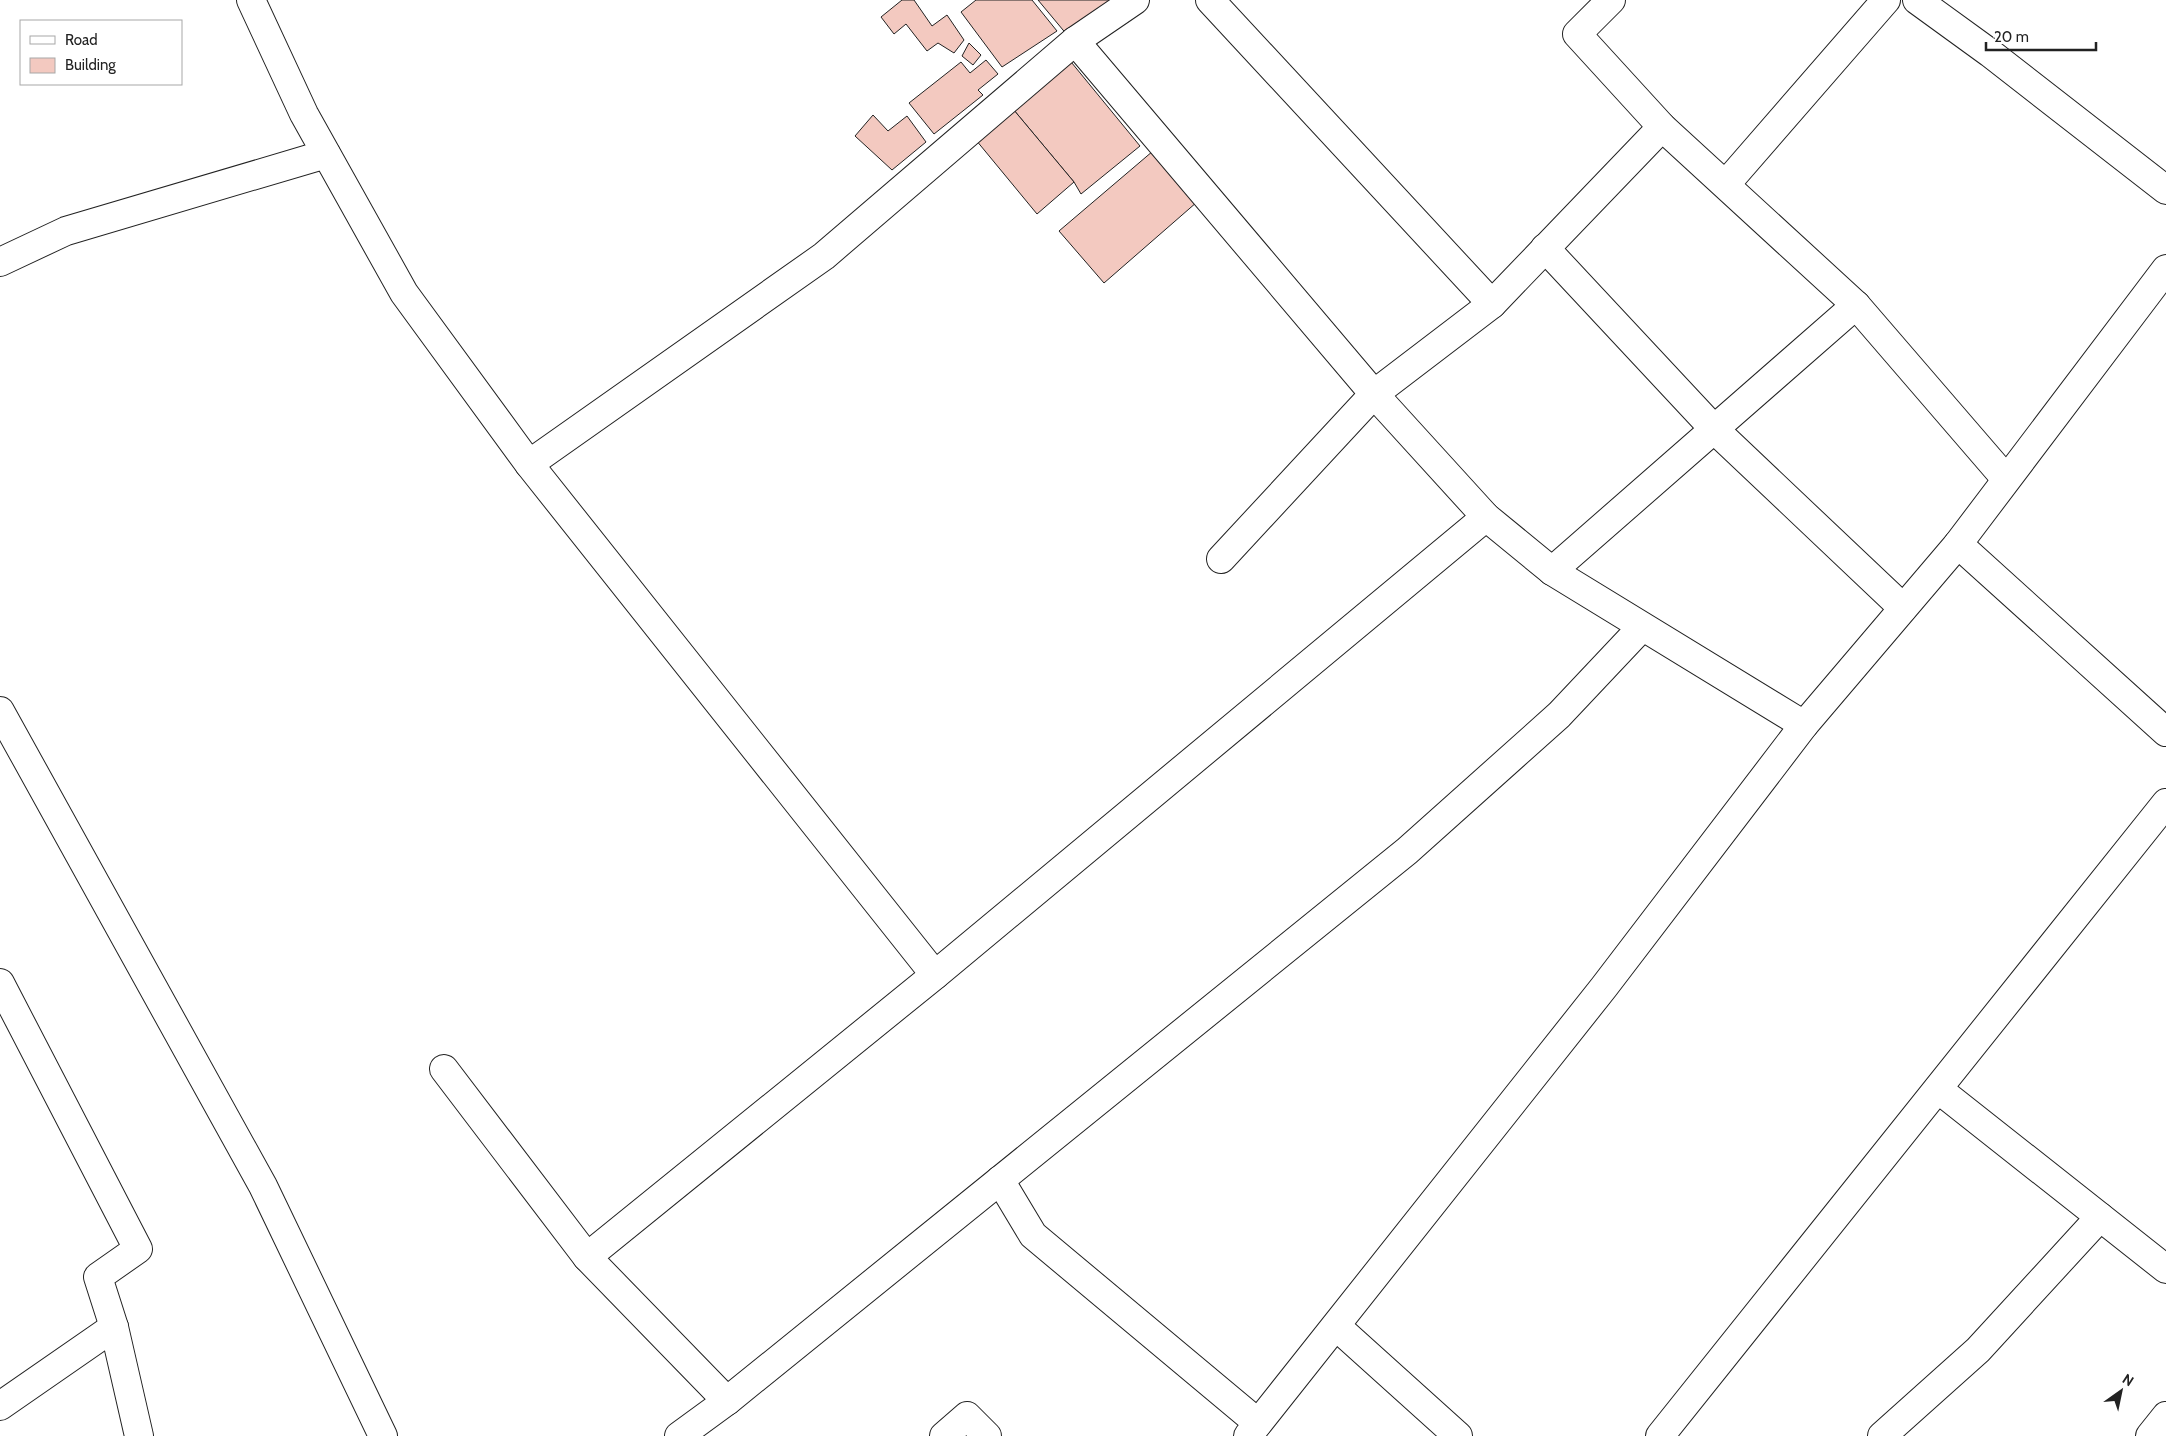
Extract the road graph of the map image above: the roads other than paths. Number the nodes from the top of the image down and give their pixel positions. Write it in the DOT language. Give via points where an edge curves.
graph roads {
  1 [pos="251,0"];
  2 [pos="1135,0"];
  3 [pos="1210,0"];
  4 [pos="1611,0"];
  5 [pos="1886,0"];
  6 [pos="1917,0"];
  7 [pos="1075,41"];
  8 [pos="1662,127"];
  9 [pos="326,154"];
  10 [pos="1726,184"];
  11 [pos="2166,190"];
  12 [pos="1545,248"];
  13 [pos="0,262"];
  14 [pos="2166,269"];
  15 [pos="1492,304"];
  16 [pos="1856,305"];
  17 [pos="1374,394"];
  18 [pos="1714,429"];
  19 [pos="529,464"];
  20 [pos="2006,479"];
  21 [pos="1486,517"];
  22 [pos="1958,544"];
  23 [pos="1221,559"];
  24 [pos="1552,571"];
  25 [pos="1903,608"];
  26 [pos="1642,627"];
  27 [pos="0,711"];
  28 [pos="1804,725"];
  29 [pos="2166,732"];
  30 [pos="2166,803"];
  31 [pos="935,974"];
  32 [pos="0,983"];
  33 [pos="444,1069"];
  34 [pos="1938,1088"];
  35 [pos="1000,1180"];
  36 [pos="2100,1217"];
  37 [pos="587,1257"];
  38 [pos="2166,1269"];
  39 [pos="1336,1326"];
  40 [pos="114,1327"];
  41 [pos="727,1401"];
  42 [pos="0,1406"];
  43 [pos="2166,1416"];
  44 [pos="1253,1430"];
  45 [pos="139,1436"];
  46 [pos="383,1436"];
  47 [pos="679,1436"];
  48 [pos="944,1436"];
  49 [pos="988,1436"];
  50 [pos="1458,1436"];
  51 [pos="1660,1436"];
  52 [pos="1882,1436"];
  53 [pos="2150,1436"];
  1 -- 9 [label="street"];
  2 -- 7 [label="street"];
  3 -- 15 [label="street"];
  4 -- 8 [label="street" via="1577,34"];
  5 -- 10 [label="street"];
  6 -- 11 [label="street"];
  7 -- 17 [label="street"];
  7 -- 19 [label="street" via="824,256"];
  8 -- 10 [label="street"];
  8 -- 12 [label="street"];
  9 -- 13 [label="street" via="66,231"];
  9 -- 19 [label="street" via="404,292"];
  10 -- 16 [label="street"];
  12 -- 15 [label="street"];
  12 -- 18 [label="street"];
  14 -- 20 [label="street"];
  15 -- 17 [label="street"];
  16 -- 18 [label="street"];
  16 -- 20 [label="street"];
  17 -- 21 [label="street"];
  17 -- 23 [label="street"];
  18 -- 24 [label="street"];
  18 -- 25 [label="street"];
  19 -- 31 [label="street"];
  20 -- 22 [label="street"];
  21 -- 24 [label="street"];
  21 -- 31 [label="street"];
  22 -- 25 [label="street"];
  22 -- 29 [label="street"];
  24 -- 26 [label="street"];
  25 -- 28 [label="street"];
  26 -- 28 [label="street"];
  26 -- 35 [label="street" via="1559,715 1407,851"];
  27 -- 46 [label="street" via="264,1186"];
  28 -- 39 [label="street" via="1604,987"];
  30 -- 34 [label="street"];
  31 -- 37 [label="street"];
  32 -- 40 [label="street" via="138,1249 98,1277"];
  33 -- 37 [label="street"];
  34 -- 36 [label="street"];
  34 -- 51 [label="street"];
  35 -- 41 [label="street"];
  35 -- 44 [label="street" via="1033,1235"];
  36 -- 38 [label="street"];
  36 -- 52 [label="street" via="1978,1350"];
  37 -- 41 [label="street"];
  39 -- 44 [label="street"];
  39 -- 50 [label="street"];
  40 -- 42 [label="street"];
  40 -- 45 [label="street"];
  41 -- 47 [label="street"];
  43 -- 53 [label="street"];
  48 -- 49 [label="street" via="967,1416"];
}
